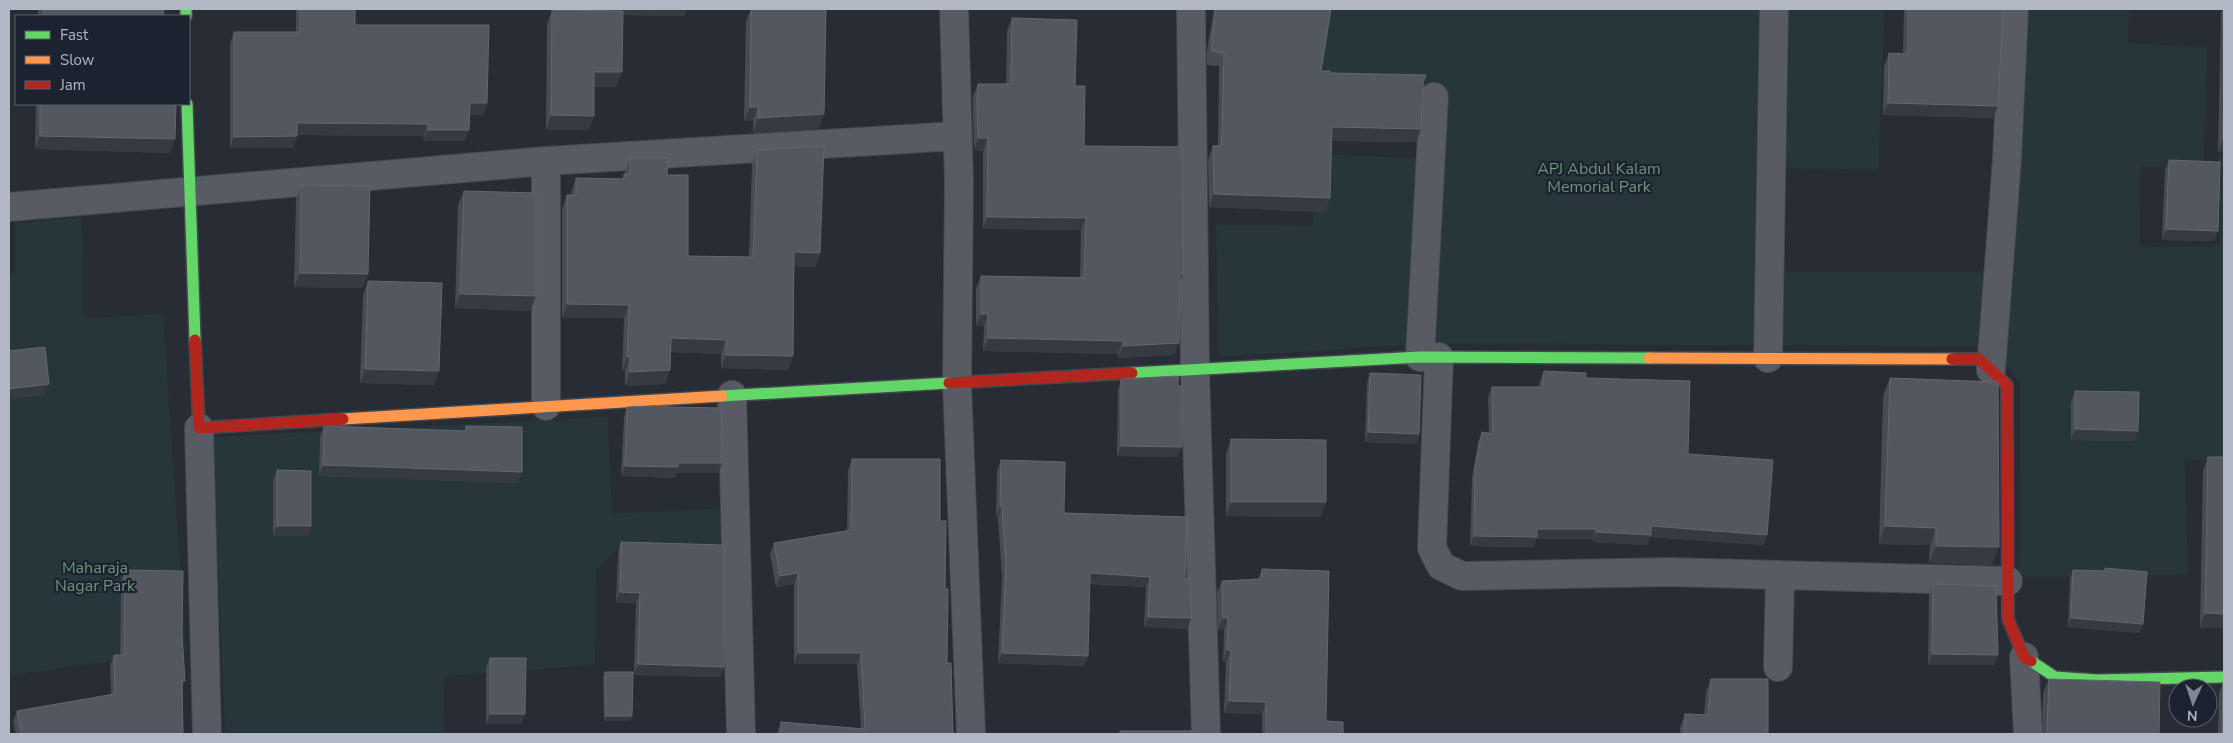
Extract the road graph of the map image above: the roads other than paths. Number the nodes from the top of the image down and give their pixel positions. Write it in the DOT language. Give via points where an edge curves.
graph roads {
  1 [pos="954,9"];
  2 [pos="1191,9"];
  3 [pos="1774,9"];
  4 [pos="2014,9"];
  5 [pos="1434,97"];
  6 [pos="187,105"];
  7 [pos="956,136"];
  8 [pos="546,161"];
  9 [pos="189,192"];
  10 [pos="9,206"];
  11 [pos="1430,357"];
  12 [pos="1768,358"];
  13 [pos="1195,370"];
  14 [pos="1991,370"];
  15 [pos="957,384"];
  16 [pos="732,395"];
  17 [pos="546,406"];
  18 [pos="199,428"];
  19 [pos="1780,575"];
  20 [pos="2008,581"];
  21 [pos="2024,657"];
  22 [pos="1778,667"];
  23 [pos="2224,677"];
  24 [pos="207,734"];
  25 [pos="741,734"];
  26 [pos="971,734"];
  27 [pos="1206,734"];
  28 [pos="2028,734"];
  1 -- 7 [label="street"];
  2 -- 13 [label="street"];
  3 -- 12 [label="street"];
  4 -- 14 [label="street" via="2007,159"];
  5 -- 11 [label="street"];
  6 -- 9 [label="street"];
  7 -- 8 [label="street"];
  7 -- 15 [label="street"];
  8 -- 9 [label="street"];
  8 -- 17 [label="street"];
  9 -- 10 [label="street"];
  9 -- 18 [label="street"];
  11 -- 12 [label="street"];
  11 -- 13 [label="street"];
  11 -- 19 [label="street" via="1432,548 1441,566 1462,576 1669,572"];
  12 -- 14 [label="street" via="1979,359"];
  13 -- 15 [label="street"];
  13 -- 27 [label="street"];
  14 -- 20 [label="street" via="2007,385"];
  15 -- 16 [label="street"];
  15 -- 26 [label="street"];
  16 -- 17 [label="street"];
  16 -- 25 [label="street"];
  17 -- 18 [label="street"];
  18 -- 24 [label="street"];
  19 -- 20 [label="street"];
  19 -- 22 [label="street"];
  20 -- 21 [label="street" via="2008,619"];
  21 -- 23 [label="street" via="2055,677 2097,680"];
  21 -- 28 [label="street"];
}
